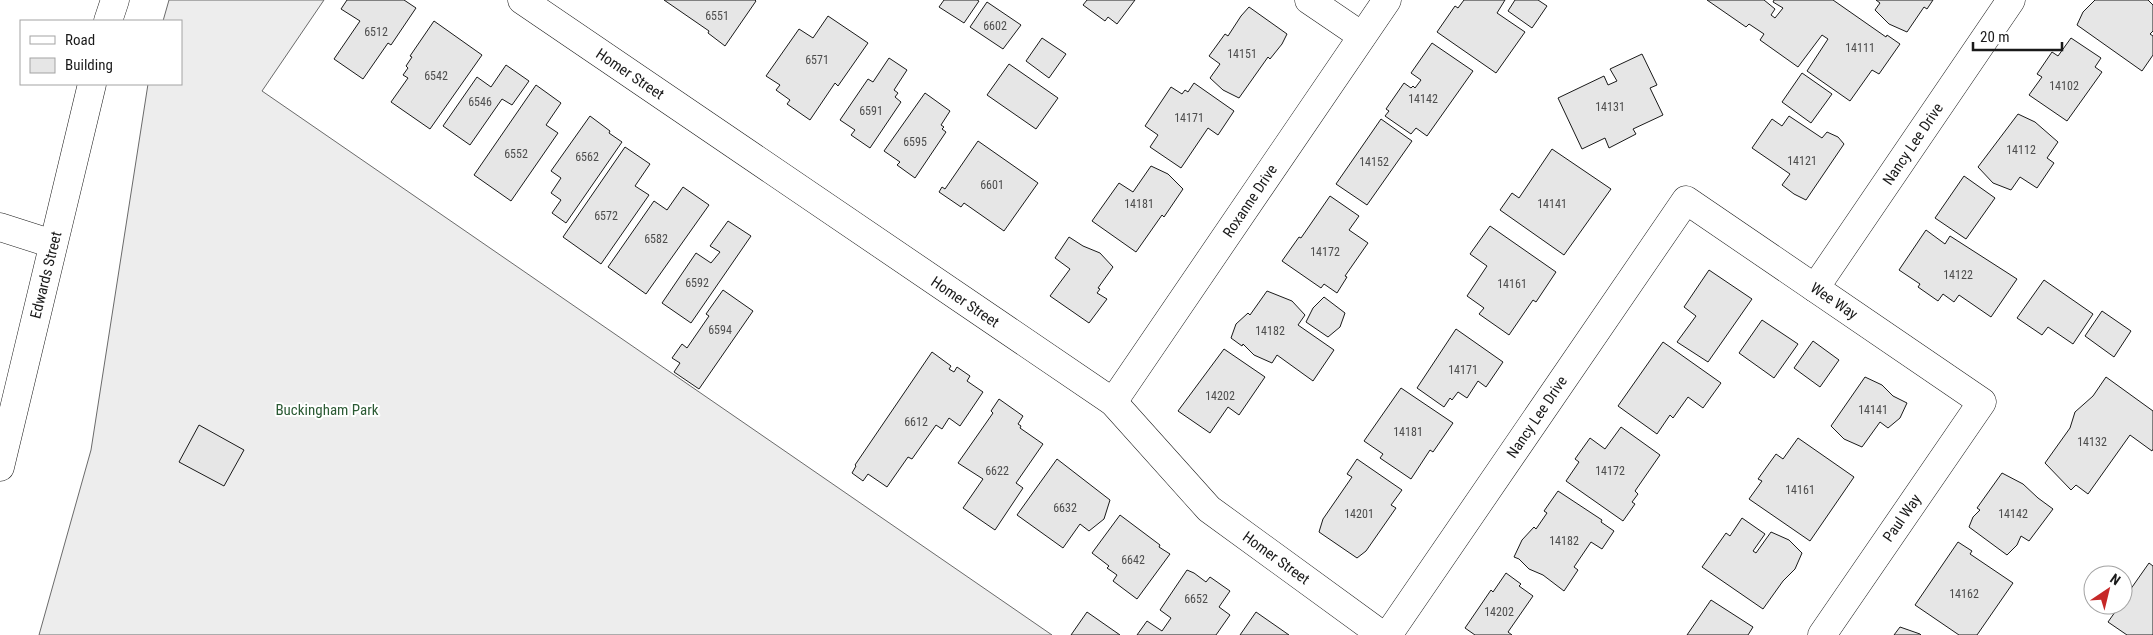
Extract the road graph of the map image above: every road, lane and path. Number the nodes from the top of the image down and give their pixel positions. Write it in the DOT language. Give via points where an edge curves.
graph roads {
  1 [pos="115,0"];
  2 [pos="522,0"];
  3 [pos="1309,0"];
  4 [pos="1387,0"];
  5 [pos="2011,0"];
  6 [pos="108,20"];
  7 [pos="1362,36"];
  8 [pos="92,85"];
  9 [pos="1686,200"];
  10 [pos="0,227"];
  11 [pos="54,244"];
  12 [pos="1815,288"];
  13 [pos="1113,402"];
  14 [pos="1982,402"];
  15 [pos="0,467"];
  16 [pos="1382,635"];
  17 [pos="1388,635"];
  18 [pos="1822,635"];
  1 -- 6 [label="street"];
  2 -- 13 [label="street, Homer Street"];
  3 -- 7 [label="street"];
  4 -- 7 [label="street, Roxanne Drive"];
  5 -- 12 [label="street, Nancy Lee Drive"];
  7 -- 13 [label="street, Roxanne Drive"];
  8 -- 11 [label="street, Edwards Street"];
  9 -- 12 [label="street, Wee Way"];
  9 -- 17 [label="street, Nancy Lee Drive"];
  10 -- 11 [label="street"];
  11 -- 15 [label="street, Edwards Street"];
  12 -- 14 [label="street, Wee Way"];
  13 -- 16 [label="street, Homer Street" via="1209,509"];
  14 -- 18 [label="street, Paul Way"];
}
